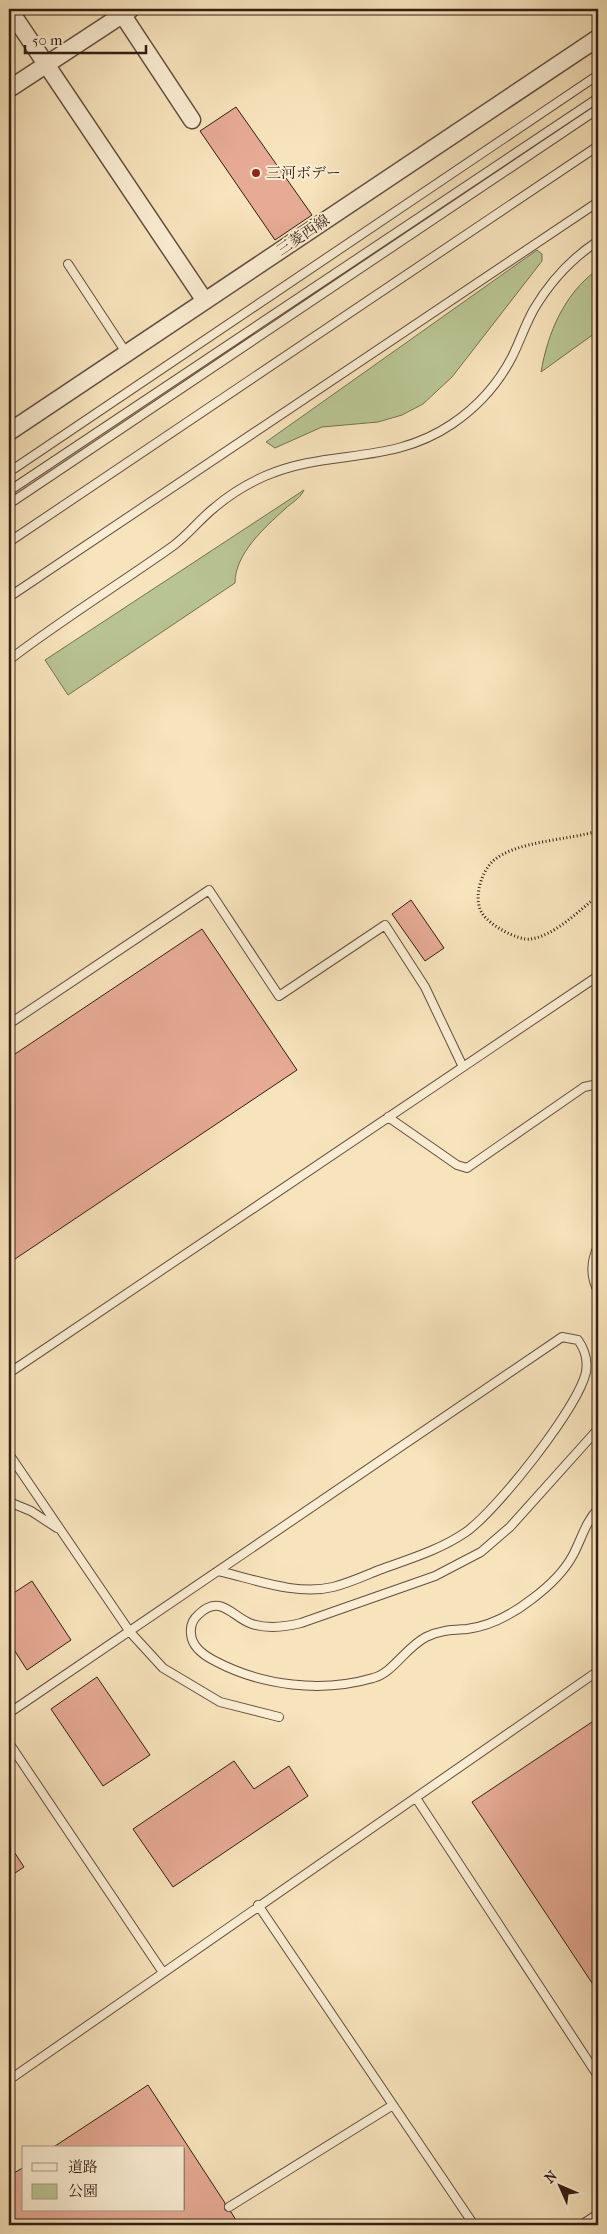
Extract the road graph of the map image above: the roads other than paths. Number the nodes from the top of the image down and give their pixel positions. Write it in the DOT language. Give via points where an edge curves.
graph roads {
  1 [pos="9,9"];
  2 [pos="127,12"];
  3 [pos="598,38"];
  4 [pos="46,64"];
  5 [pos="598,75"];
  6 [pos="9,89"];
  7 [pos="598,98"];
  8 [pos="598,109"];
  9 [pos="192,120"];
  10 [pos="598,146"];
  11 [pos="598,202"];
  12 [pos="598,241"];
  13 [pos="68,264"];
  14 [pos="205,301"];
  15 [pos="127,354"];
  16 [pos="9,432"];
  17 [pos="9,472"];
  18 [pos="9,492"];
  19 [pos="9,504"];
  20 [pos="9,542"];
  21 [pos="9,597"];
  22 [pos="9,660"];
  23 [pos="598,976"];
  24 [pos="9,1024"];
  25 [pos="463,1067"];
  26 [pos="598,1084"];
  27 [pos="388,1118"];
  28 [pos="598,1246"];
  29 [pos="598,1291"];
  30 [pos="9,1373"];
  31 [pos="598,1429"];
  32 [pos="9,1454"];
  33 [pos="9,1502"];
  34 [pos="598,1509"];
  35 [pos="60,1530"];
  36 [pos="218,1571"];
  37 [pos="130,1632"];
  38 [pos="598,1671"];
  39 [pos="9,1713"];
  40 [pos="279,1717"];
  41 [pos="9,1743"];
  42 [pos="416,1798"];
  43 [pos="258,1905"];
  44 [pos="162,1971"];
  45 [pos="598,2076"];
  46 [pos="9,2080"];
  47 [pos="393,2105"];
  48 [pos="230,2207"];
  49 [pos="598,2214"];
  50 [pos="474,2225"];
  51 [pos="581,2225"];
  1 -- 4 [label="street"];
  2 -- 4 [label="street"];
  2 -- 9 [label="street"];
  3 -- 14 [label="street, 三菱西線"];
  4 -- 6 [label="street"];
  4 -- 14 [label="street"];
  5 -- 17 [label="lane"];
  7 -- 18 [label="lane"];
  8 -- 19 [label="lane"];
  10 -- 20 [label="lane"];
  11 -- 21 [label="lane"];
  12 -- 22 [label="lane" via="552,284 497,380 452,424 420,442 396,450 311,462 254,481 224,500 173,546"];
  13 -- 15 [label="lane"];
  14 -- 15 [label="street, 三菱西線"];
  15 -- 16 [label="street, 三菱西線"];
  23 -- 25 [label="lane"];
  24 -- 25 [label="lane" via="209,890 279,996 385,925 425,986"];
  25 -- 27 [label="lane"];
  26 -- 27 [label="lane" via="584,1087 467,1168 457,1165"];
  27 -- 30 [label="lane"];
  28 -- 29 [label="lane" via="592,1263"];
  31 -- 34 [label="lane" via="501,1536 458,1565 293,1625 268,1627 251,1624 226,1608 212,1607 203,1610 193,1621 190,1631 192,1642 203,1654 220,1664 272,1682 330,1685 376,1678 388,1671 409,1648 429,1636 486,1623 532,1599 564,1568 586,1524"];
  32 -- 35 [label="lane"];
  33 -- 35 [label="lane" via="31,1511"];
  35 -- 37 [label="lane"];
  36 -- 36 [label="lane" via="562,1337 578,1340 584,1348 587,1359 583,1382 566,1414 496,1505 467,1531 445,1545 334,1587 311,1591"];
  36 -- 37 [label="lane"];
  37 -- 39 [label="lane"];
  37 -- 40 [label="lane" via="163,1668 220,1702"];
  38 -- 42 [label="lane"];
  41 -- 44 [label="lane"];
  42 -- 43 [label="lane"];
  42 -- 45 [label="lane"];
  43 -- 44 [label="lane"];
  43 -- 47 [label="lane"];
  44 -- 46 [label="lane"];
  47 -- 48 [label="lane"];
  47 -- 50 [label="lane"];
  49 -- 51 [label="lane"];
}
